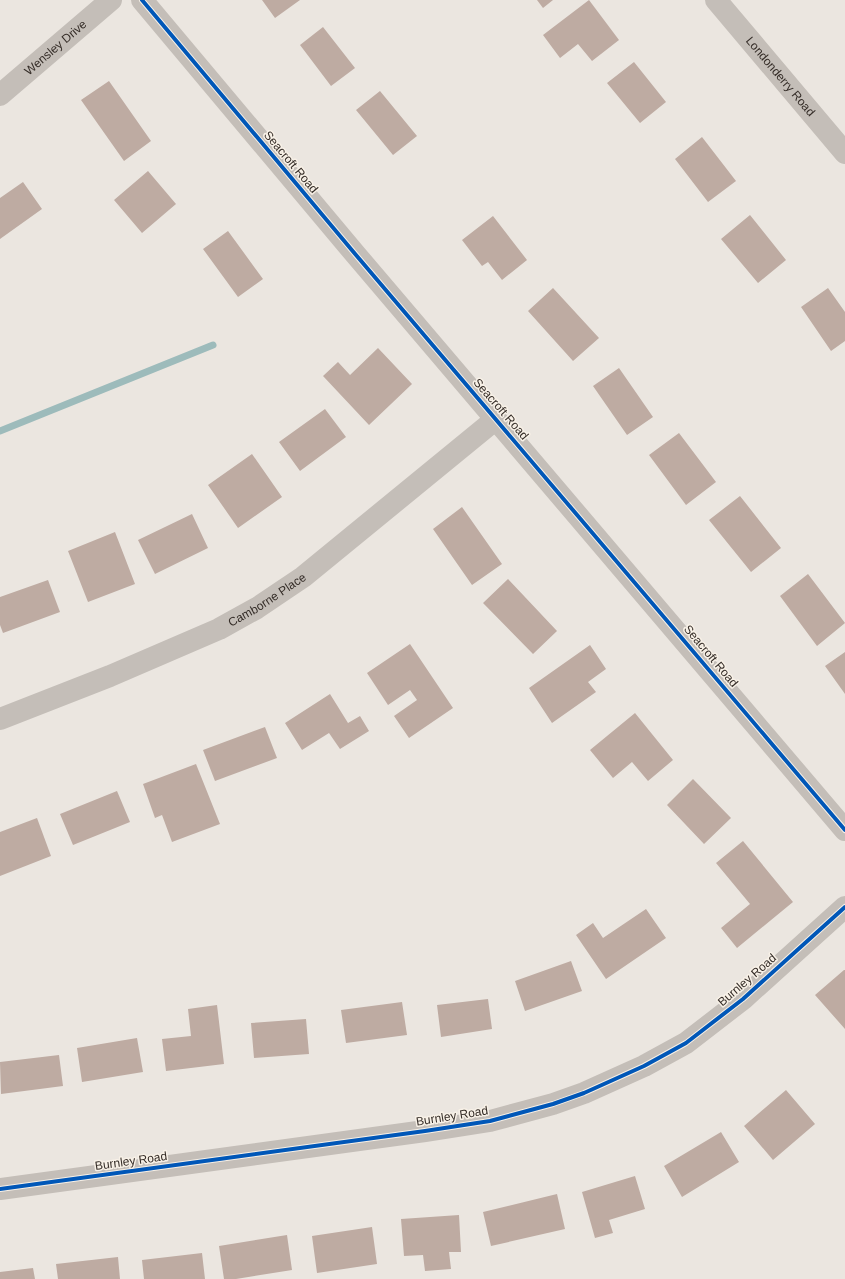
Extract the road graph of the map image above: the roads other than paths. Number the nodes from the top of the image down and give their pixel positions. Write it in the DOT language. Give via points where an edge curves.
graph roads {
  1 [pos="111,0"];
  2 [pos="142,0"];
  3 [pos="716,0"];
  4 [pos="0,95"];
  5 [pos="845,153"];
  6 [pos="496,419"];
  7 [pos="0,719"];
  8 [pos="845,830"];
  9 [pos="845,907"];
  10 [pos="0,1189"];
  1 -- 4 [label="street, Wensley Drive"];
  2 -- 6 [label="street, Seacroft Road"];
  3 -- 5 [label="street, Londonderry Road"];
  6 -- 7 [label="street, Camborne Place" via="303,577 257,608 219,629 110,676"];
  6 -- 8 [label="street, Seacroft Road"];
  9 -- 10 [label="street, Burnley Road" via="742,999 686,1043 644,1066 554,1104 490,1121 440,1129"];
}
